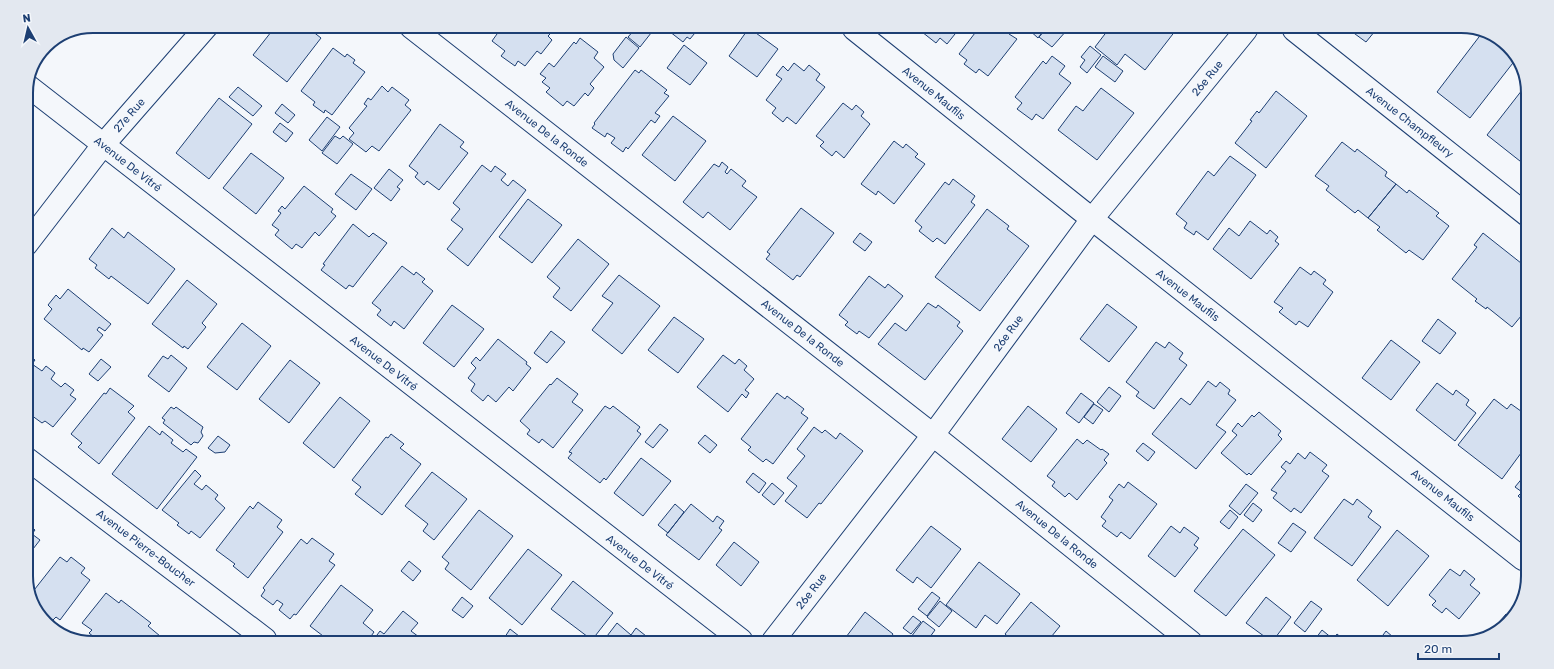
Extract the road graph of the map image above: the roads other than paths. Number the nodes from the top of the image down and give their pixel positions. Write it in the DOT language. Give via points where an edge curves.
graph roads {
  1 [pos="201,33"];
  2 [pos="420,33"];
  3 [pos="859,33"];
  4 [pos="1244,33"];
  5 [pos="1298,33"];
  6 [pos="33,90"];
  7 [pos="103,145"];
  8 [pos="1521,209"];
  9 [pos="1092,219"];
  10 [pos="33,236"];
  11 [pos="933,435"];
  12 [pos="33,463"];
  13 [pos="1521,557"];
  14 [pos="261,636"];
  15 [pos="736,636"];
  16 [pos="777,636"];
  17 [pos="1184,636"];
  1 -- 7 [label="street, 27e Rue"];
  2 -- 11 [label="street, Avenue De la Ronde"];
  3 -- 9 [label="street, Avenue Maufils"];
  4 -- 9 [label="street, 26e Rue"];
  5 -- 8 [label="street, Avenue Champfleury"];
  6 -- 7 [label="street, Avenue De Vitré"];
  7 -- 10 [label="street, 27e Rue"];
  7 -- 15 [label="street, Avenue De Vitré"];
  9 -- 11 [label="street, 26e Rue"];
  9 -- 13 [label="street, Avenue Maufils"];
  11 -- 16 [label="street, 26e Rue"];
  11 -- 17 [label="street, Avenue De la Ronde"];
  12 -- 14 [label="street, Avenue Pierre-Boucher"];
}
